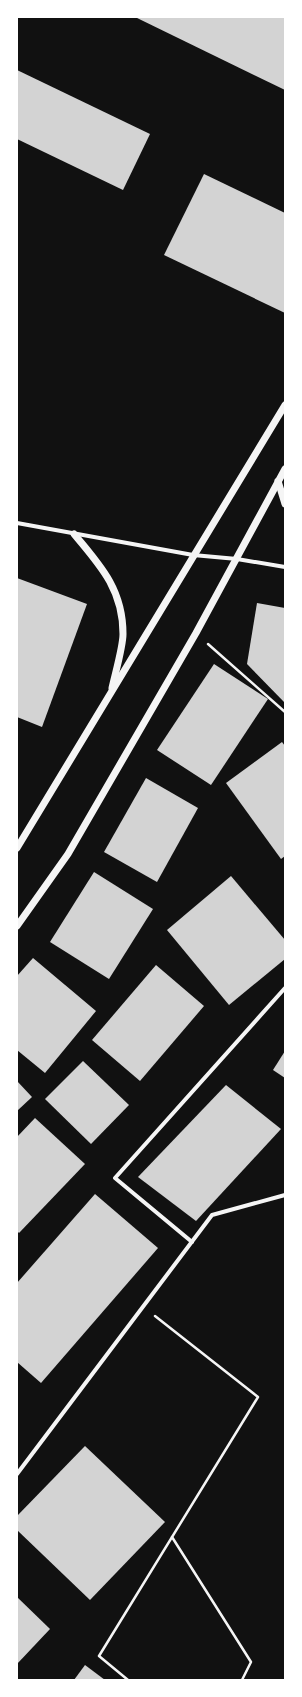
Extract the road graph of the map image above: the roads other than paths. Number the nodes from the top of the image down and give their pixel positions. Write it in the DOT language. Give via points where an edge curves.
graph roads {
  1 [pos="285,405"];
  2 [pos="285,469"];
  3 [pos="278,481"];
  4 [pos="285,504"];
  5 [pos="17,523"];
  6 [pos="74,534"];
  7 [pos="193,555"];
  8 [pos="237,559"];
  9 [pos="285,567"];
  10 [pos="111,694"];
  11 [pos="17,848"];
  12 [pos="17,926"];
  13 [pos="285,988"];
  14 [pos="285,1195"];
  15 [pos="192,1242"];
  16 [pos="17,1474"];
  1 -- 7 [label="street"];
  2 -- 3 [label="street"];
  3 -- 4 [label="street"];
  3 -- 8 [label="street"];
  5 -- 6 [label="street"];
  6 -- 7 [label="street"];
  6 -- 10 [label="street" via="100,565 118,598 123,635"];
  7 -- 8 [label="street"];
  7 -- 10 [label="street"];
  8 -- 9 [label="street"];
  8 -- 12 [label="street" via="68,854"];
  10 -- 11 [label="street"];
  13 -- 15 [label="street" via="115,1178"];
  14 -- 15 [label="street" via="212,1215"];
  15 -- 16 [label="street"];
}
